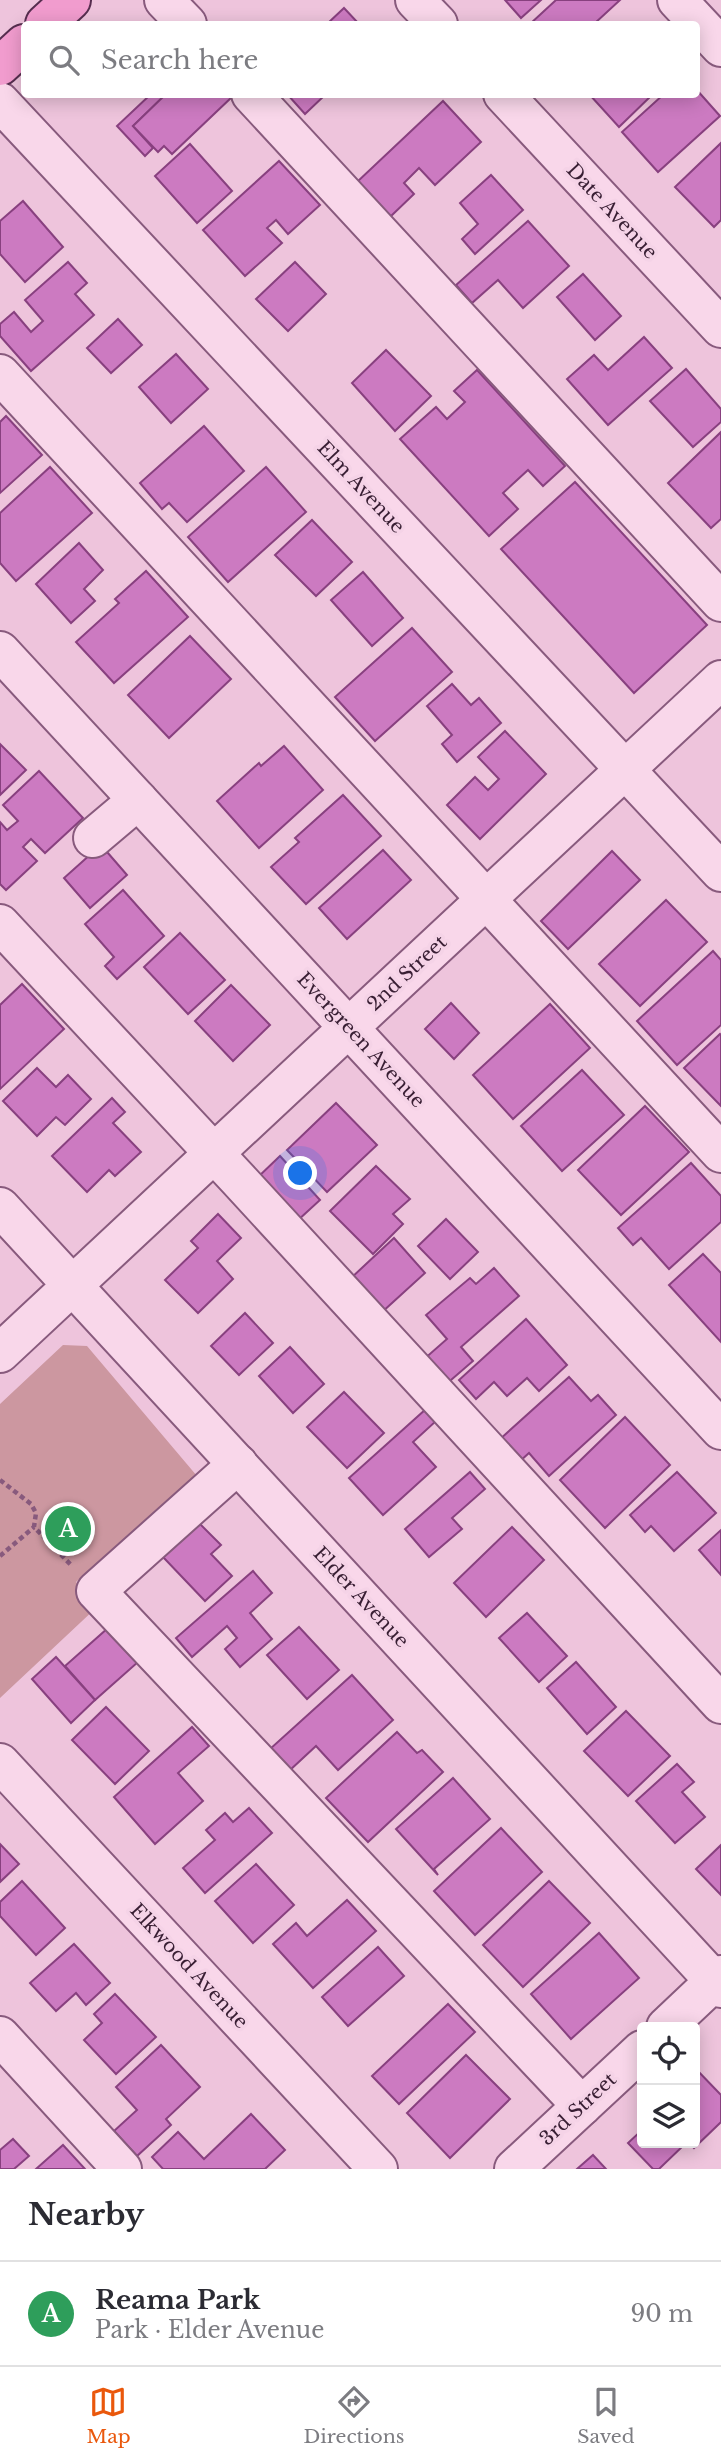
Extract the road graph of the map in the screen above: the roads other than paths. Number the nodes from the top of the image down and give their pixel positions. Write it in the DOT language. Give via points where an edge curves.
graph roads {
  1 [pos="71,0"];
  2 [pos="164,0"];
  3 [pos="415,0"];
  4 [pos="677,0"];
  5 [pos="48,21"];
  6 [pos="184,21"];
  7 [pos="435,21"];
  8 [pos="697,21"];
  9 [pos="700,25"];
  10 [pos="21,47"];
  11 [pos="721,47"];
  12 [pos="0,66"];
  13 [pos="255,98"];
  14 [pos="507,98"];
  15 [pos="0,102"];
  16 [pos="721,328"];
  17 [pos="0,374"];
  18 [pos="721,602"];
  19 [pos="0,651"];
  20 [pos="721,680"];
  21 [pos="625,769"];
  22 [pos="138,800"];
  23 [pos="93,838"];
  24 [pos="721,873"];
  25 [pos="486,900"];
  26 [pos="0,924"];
  27 [pos="349,1028"];
  28 [pos="214,1153"];
  29 [pos="721,1153"];
  30 [pos="0,1207"];
  31 [pos="72,1285"];
  32 [pos="0,1353"];
  33 [pos="721,1430"];
  34 [pos="238,1464"];
  35 [pos="721,1704"];
  36 [pos="0,1763"];
  37 [pos="719,1981"];
  38 [pos="672,2022"];
  39 [pos="0,2036"];
  40 [pos="637,2054"];
  41 [pos="582,2106"];
  42 [pos="122,2169"];
  43 [pos="378,2169"];
  44 [pos="514,2169"];
  1 -- 5 [label="main road"];
  2 -- 6 [label="street"];
  3 -- 7 [label="street"];
  4 -- 8 [label="street"];
  9 -- 11 [label="street"];
  10 -- 12 [label="main road"];
  13 -- 18 [label="street"];
  14 -- 16 [label="street, Date Avenue"];
  15 -- 21 [label="street, Elm Avenue"];
  17 -- 25 [label="street"];
  19 -- 22 [label="street, Evergreen Avenue"];
  20 -- 21 [label="street, 2nd Street"];
  21 -- 24 [label="street, Elm Avenue"];
  21 -- 25 [label="street, 2nd Street"];
  22 -- 23 [label="street"];
  22 -- 27 [label="street, Evergreen Avenue"];
  25 -- 27 [label="street, 2nd Street"];
  25 -- 29 [label="street"];
  26 -- 28 [label="street"];
  27 -- 28 [label="street, 2nd Street"];
  27 -- 33 [label="street, Evergreen Avenue"];
  28 -- 31 [label="street, 2nd Street"];
  28 -- 35 [label="street"];
  30 -- 31 [label="street, Elder Avenue"];
  31 -- 32 [label="street, 2nd Street"];
  31 -- 34 [label="street, Elder Avenue"];
  34 -- 37 [label="street, Elder Avenue"];
  34 -- 41 [label="street" via="96,1591"];
  36 -- 43 [label="street, Elkwood Avenue"];
  37 -- 38 [label="street"];
  39 -- 42 [label="street"];
  40 -- 41 [label="street, 3rd Street"];
  41 -- 44 [label="street, 3rd Street"];
}
